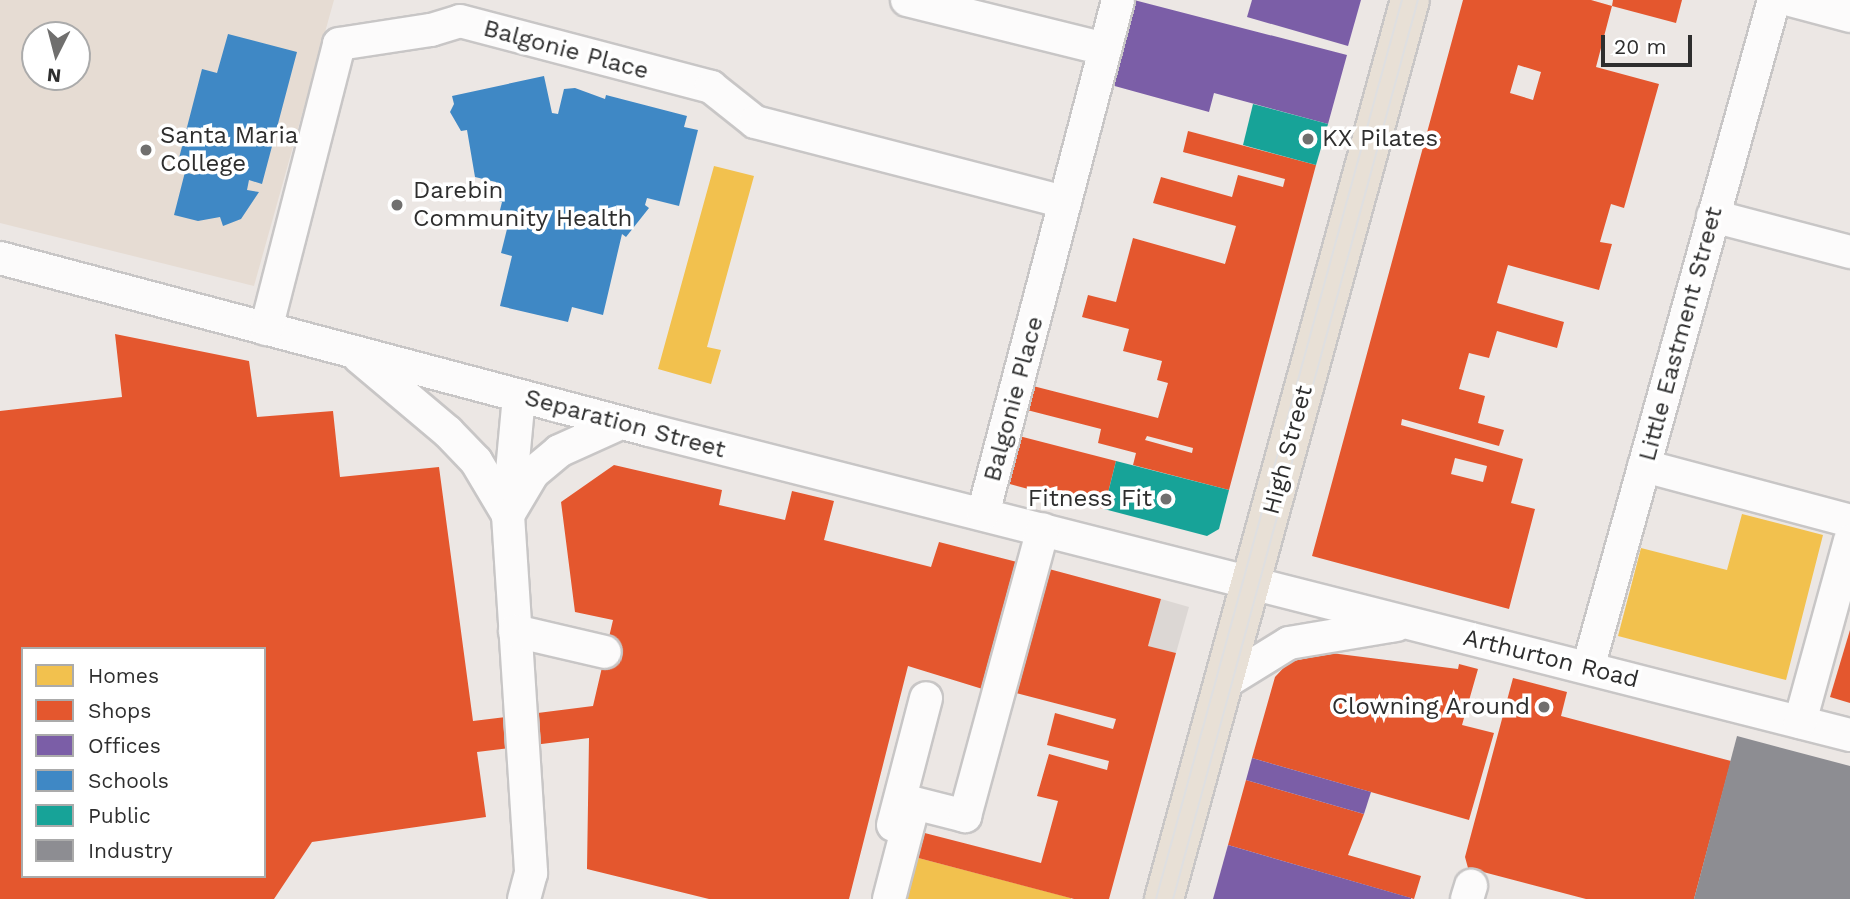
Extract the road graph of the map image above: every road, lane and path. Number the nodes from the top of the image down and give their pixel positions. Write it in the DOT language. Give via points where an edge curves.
graph roads {
  1 [pos="907,0"];
  2 [pos="1118,0"];
  3 [pos="1410,0"];
  4 [pos="1773,0"];
  5 [pos="1790,0"];
  6 [pos="1850,16"];
  7 [pos="1105,49"];
  8 [pos="1065,202"];
  9 [pos="1713,216"];
  10 [pos="1850,252"];
  11 [pos="0,258"];
  12 [pos="266,329"];
  13 [pos="353,352"];
  14 [pos="519,396"];
  15 [pos="621,423"];
  16 [pos="1644,466"];
  17 [pos="983,514"];
  18 [pos="508,515"];
  19 [pos="1850,521"];
  20 [pos="1043,529"];
  21 [pos="1848,555"];
  22 [pos="1252,582"];
  23 [pos="1411,622"];
  24 [pos="515,631"];
  25 [pos="605,652"];
  26 [pos="1588,668"];
  27 [pos="1224,683"];
  28 [pos="926,698"];
  29 [pos="1800,722"];
  30 [pos="1850,735"];
  31 [pos="524,899"];
  32 [pos="874,899"];
  33 [pos="889,899"];
  34 [pos="1164,899"];
  1 -- 7 [label="street"];
  2 -- 7 [label="street, Balgonie Place"];
  3 -- 22 [label="main road, High Street"];
  4 -- 9 [label="street, Little Eastment Street"];
  5 -- 6 [label="street"];
  7 -- 8 [label="street, Balgonie Place"];
  8 -- 12 [label="street, Balgonie Place" via="755,122 711,87 460,21 339,44"];
  8 -- 17 [label="street, Balgonie Place"];
  9 -- 10 [label="street"];
  9 -- 16 [label="street, Little Eastment Street"];
  11 -- 12 [label="street, Separation Street"];
  12 -- 13 [label="street, Separation Street"];
  13 -- 14 [label="street, Separation Street"];
  13 -- 18 [label="street" via="476,461"];
  14 -- 15 [label="street, Separation Street"];
  14 -- 18 [label="street"];
  15 -- 17 [label="street, Separation Street"];
  15 -- 18 [label="street" via="559,451 533,473"];
  16 -- 19 [label="street"];
  16 -- 26 [label="street, Little Eastment Street"];
  17 -- 20 [label="street, Separation Street"];
  18 -- 24 [label="street"];
  20 -- 22 [label="street, Separation Street"];
  20 -- 33 [label="street" via="965,816 914,803"];
  21 -- 29 [label="street"];
  22 -- 23 [label="street, Arthurton Road"];
  22 -- 27 [label="main road, High Street"];
  23 -- 26 [label="street, Arthurton Road"];
  23 -- 27 [label="street" via="1289,643"];
  24 -- 25 [label="street"];
  24 -- 31 [label="street" via="531,873"];
  26 -- 29 [label="street, Arthurton Road"];
  27 -- 34 [label="main road, High Street"];
  28 -- 32 [label="street"];
  29 -- 30 [label="street, Arthurton Road"];
}
